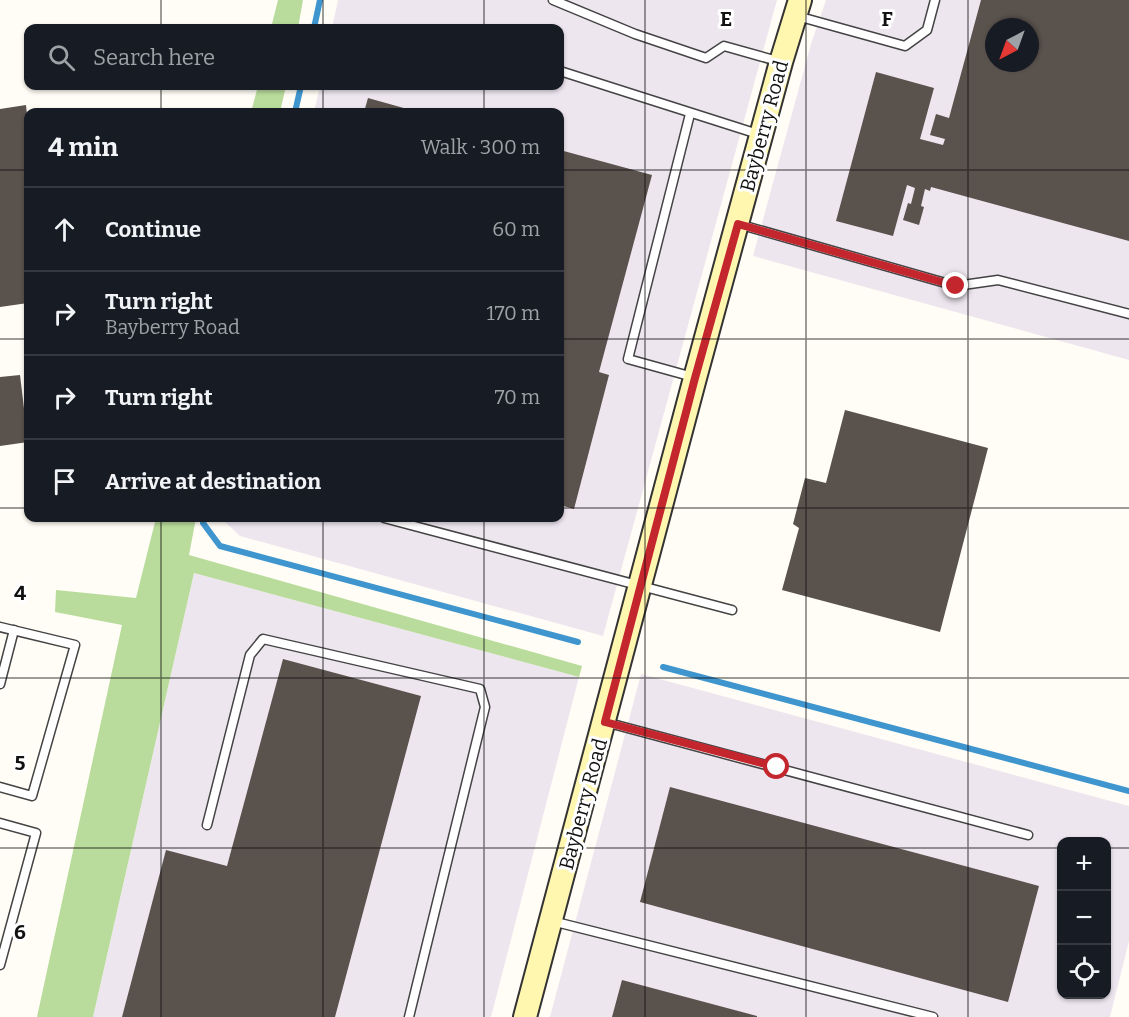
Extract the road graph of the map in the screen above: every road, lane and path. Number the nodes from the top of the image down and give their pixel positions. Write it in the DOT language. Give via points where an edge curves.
graph roads {
  1 [pos="553,0"];
  2 [pos="935,0"];
  3 [pos="797,8"];
  4 [pos="781,62"];
  5 [pos="564,72"];
  6 [pos="690,114"];
  7 [pos="762,135"];
  8 [pos="738,224"];
  9 [pos="1129,314"];
  10 [pos="695,378"];
  11 [pos="399,522"];
  12 [pos="640,587"];
  13 [pos="732,610"];
  14 [pos="0,627"];
  15 [pos="14,630"];
  16 [pos="0,684"];
  17 [pos="605,722"];
  18 [pos="0,787"];
  19 [pos="0,823"];
  20 [pos="207,825"];
  21 [pos="1029,835"];
  22 [pos="552,921"];
  23 [pos="0,965"];
  24 [pos="408,1017"];
  25 [pos="525,1017"];
  26 [pos="933,1017"];
  1 -- 4 [label="lane" via="706,58 724,46"];
  2 -- 3 [label="lane" via="927,30 905,46"];
  3 -- 4 [label="street, Bayberry Road"];
  4 -- 7 [label="street, Bayberry Road"];
  5 -- 6 [label="lane"];
  6 -- 7 [label="lane"];
  6 -- 10 [label="lane" via="628,359"];
  7 -- 8 [label="street, Bayberry Road"];
  8 -- 9 [label="lane" via="956,286 998,279"];
  8 -- 10 [label="street, Bayberry Road"];
  10 -- 12 [label="street, Bayberry Road"];
  11 -- 12 [label="lane"];
  12 -- 13 [label="lane"];
  12 -- 17 [label="street, Bayberry Road"];
  14 -- 15 [label="lane"];
  15 -- 16 [label="lane"];
  15 -- 18 [label="lane" via="75,645 32,796"];
  17 -- 21 [label="lane"];
  17 -- 22 [label="street, Bayberry Road"];
  19 -- 23 [label="lane" via="36,833"];
  20 -- 24 [label="lane" via="250,655 263,639 480,689 485,707"];
  22 -- 25 [label="street, Bayberry Road"];
  22 -- 26 [label="lane"];
}
